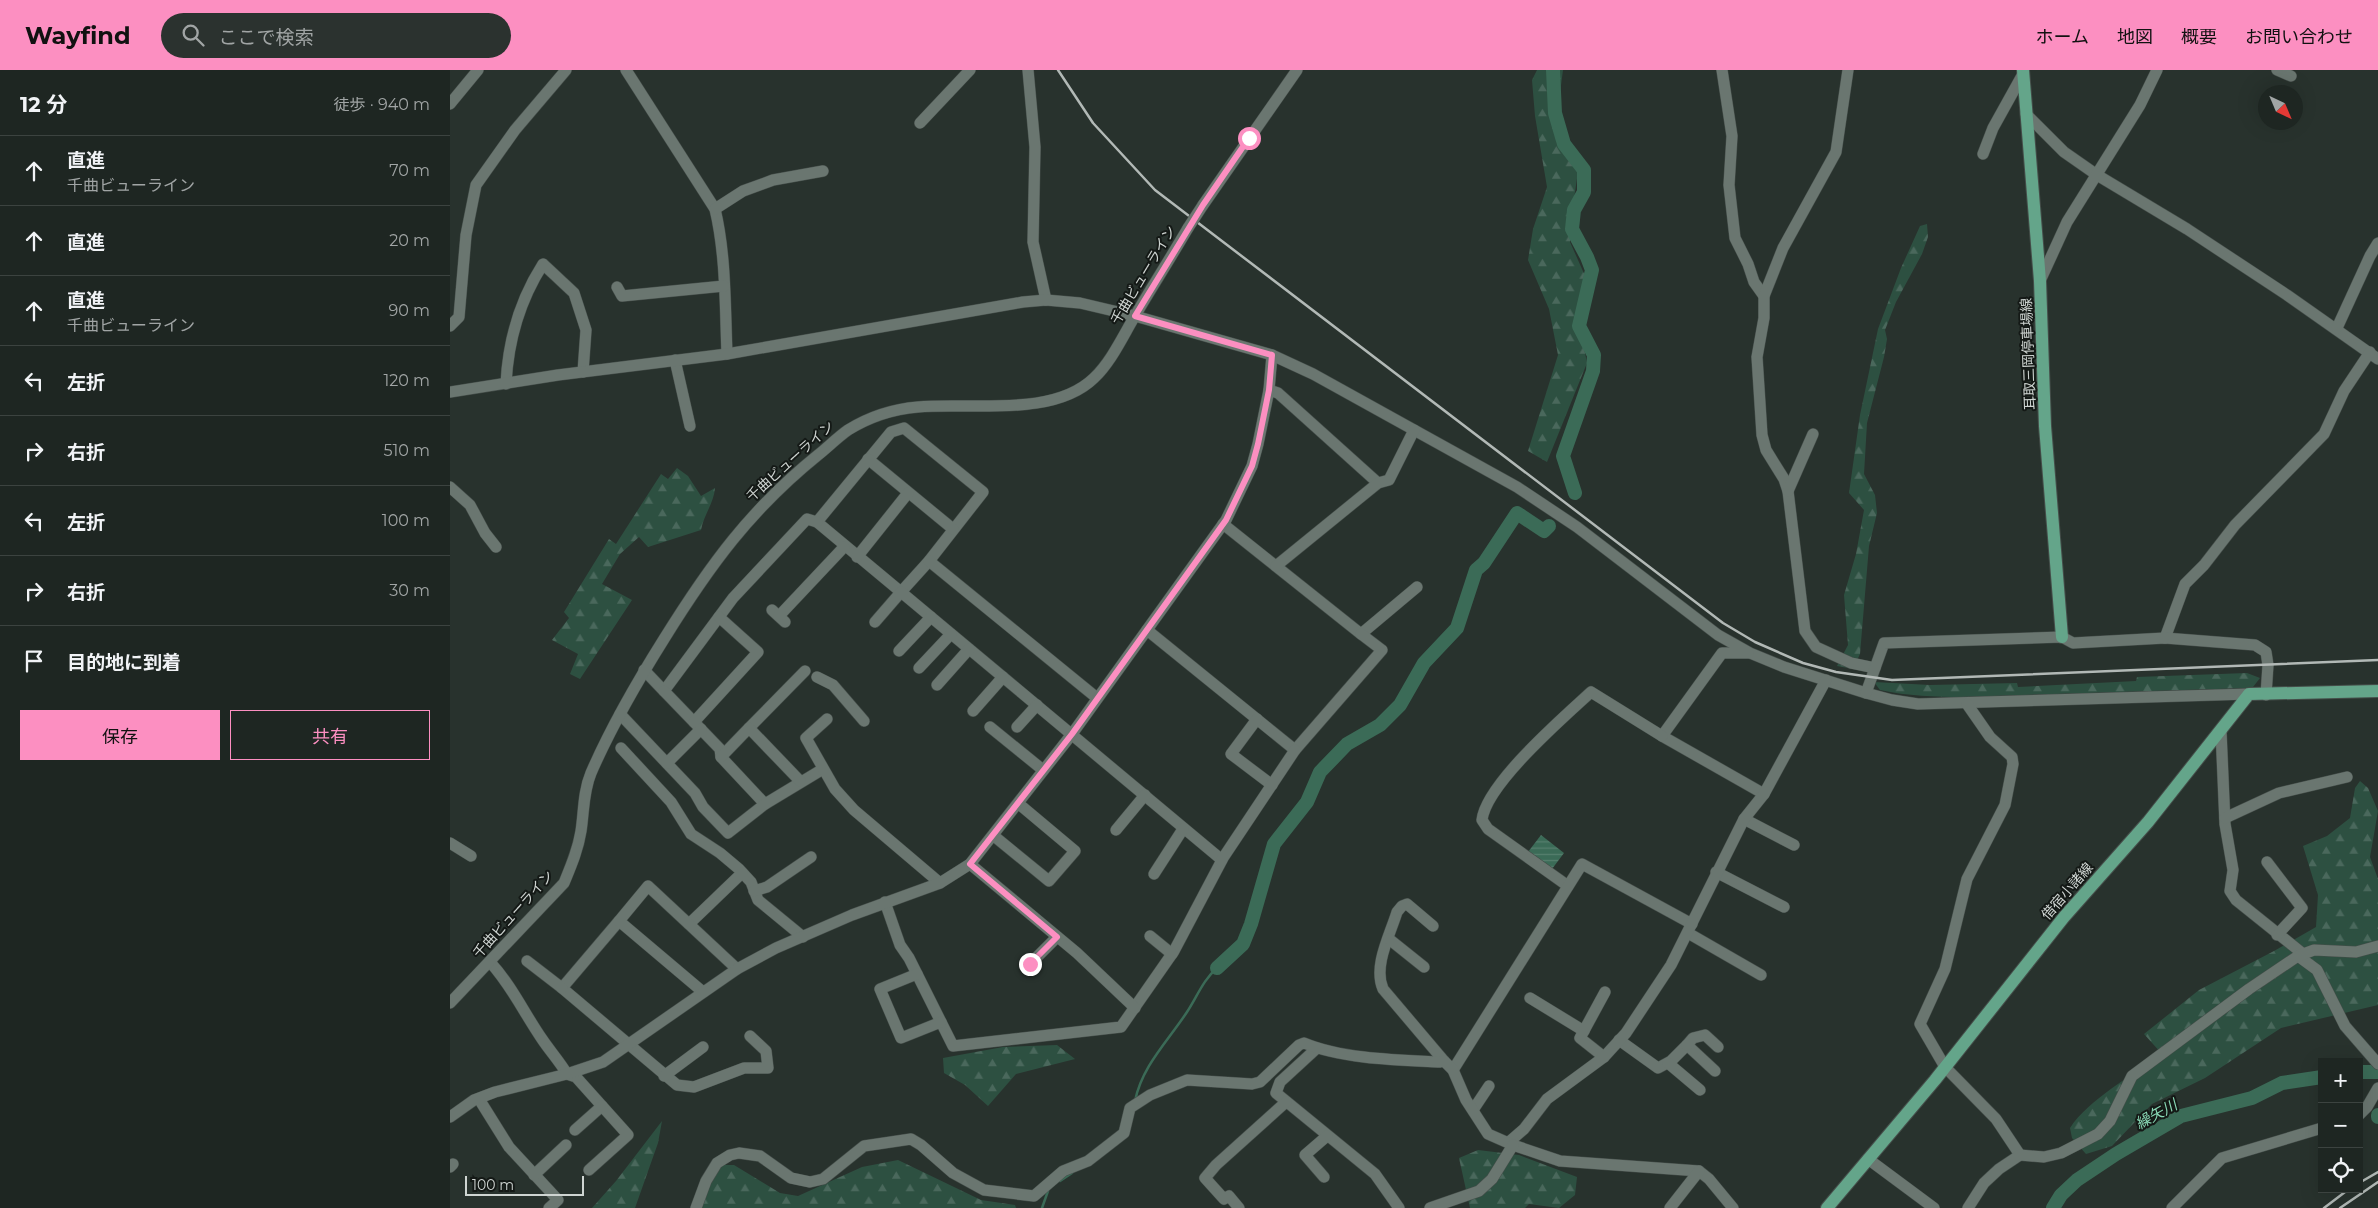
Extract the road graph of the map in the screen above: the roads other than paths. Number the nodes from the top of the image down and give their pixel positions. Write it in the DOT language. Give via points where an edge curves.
graph roads {
  1 [pos="478,70"];
  2 [pos="566,70"];
  3 [pos="626,70"];
  4 [pos="970,70"];
  5 [pos="1028,70"];
  6 [pos="1297,70"];
  7 [pos="1722,70"];
  8 [pos="1848,70"];
  9 [pos="2157,70"];
  10 [pos="2277,70"];
  11 [pos="2023,72"];
  12 [pos="2291,76"];
  13 [pos="450,104"];
  14 [pos="2026,114"];
  15 [pos="920,123"];
  16 [pos="1984,154"];
  17 [pos="823,171"];
  18 [pos="2097,175"];
  19 [pos="715,209"];
  20 [pos="2378,243"];
  21 [pos="2040,281"];
  22 [pos="724,286"];
  23 [pos="617,287"];
  24 [pos="1764,296"];
  25 [pos="1046,300"];
  26 [pos="1135,316"];
  27 [pos="450,326"];
  28 [pos="2337,328"];
  29 [pos="727,354"];
  30 [pos="1272,355"];
  31 [pos="2374,355"];
  32 [pos="675,360"];
  33 [pos="583,372"];
  34 [pos="506,384"];
  35 [pos="1269,390"];
  36 [pos="450,392"];
  37 [pos="690,426"];
  38 [pos="1414,430"];
  39 [pos="1813,434"];
  40 [pos="868,459"];
  41 [pos="1378,483"];
  42 [pos="450,487"];
  43 [pos="1788,491"];
  44 [pos="908,493"];
  45 [pos="817,522"];
  46 [pos="1223,524"];
  47 [pos="953,529"];
  48 [pos="496,547"];
  49 [pos="844,547"];
  50 [pos="857,557"];
  51 [pos="929,561"];
  52 [pos="1276,566"];
  53 [pos="1418,587"];
  54 [pos="901,592"];
  55 [pos="779,616"];
  56 [pos="719,617"];
  57 [pos="931,617"];
  58 [pos="875,622"];
  59 [pos="1147,630"];
  60 [pos="951,634"];
  61 [pos="1361,634"];
  62 [pos="2062,637"];
  63 [pos="2165,638"];
  64 [pos="969,649"];
  65 [pos="898,651"];
  66 [pos="1750,653"];
  67 [pos="919,668"];
  68 [pos="1875,668"];
  69 [pos="644,670"];
  70 [pos="806,671"];
  71 [pos="817,677"];
  72 [pos="1003,677"];
  73 [pos="1826,680"];
  74 [pos="937,685"];
  75 [pos="2378,690"];
  76 [pos="664,691"];
  77 [pos="1866,693"];
  78 [pos="2249,694"];
  79 [pos="2266,694"];
  80 [pos="1097,698"];
  81 [pos="1968,704"];
  82 [pos="1037,705"];
  83 [pos="973,711"];
  84 [pos="620,714"];
  85 [pos="827,719"];
  86 [pos="1257,720"];
  87 [pos="864,721"];
  88 [pos="697,726"];
  89 [pos="990,727"];
  90 [pos="1017,727"];
  91 [pos="749,728"];
  92 [pos="2221,731"];
  93 [pos="1072,734"];
  94 [pos="1662,736"];
  95 [pos="622,748"];
  96 [pos="1294,750"];
  97 [pos="721,757"];
  98 [pos="667,763"];
  99 [pos="823,768"];
  100 [pos="1044,770"];
  101 [pos="2347,776"];
  102 [pos="800,781"];
  103 [pos="1272,785"];
  104 [pos="1764,794"];
  105 [pos="1145,795"];
  106 [pos="765,804"];
  107 [pos="1019,804"];
  108 [pos="2225,818"];
  109 [pos="1744,819"];
  110 [pos="1183,828"];
  111 [pos="1116,830"];
  112 [pos="728,833"];
  113 [pos="994,836"];
  114 [pos="450,843"];
  115 [pos="1794,845"];
  116 [pos="712,848"];
  117 [pos="471,856"];
  118 [pos="811,856"];
  119 [pos="1221,861"];
  120 [pos="2267,862"];
  121 [pos="970,864"];
  122 [pos="1716,872"];
  123 [pos="742,873"];
  124 [pos="1154,874"];
  125 [pos="940,882"];
  126 [pos="1568,886"];
  127 [pos="754,891"];
  128 [pos="885,902"];
  129 [pos="1784,908"];
  130 [pos="619,921"];
  131 [pos="689,924"];
  132 [pos="1433,926"];
  133 [pos="1690,929"];
  134 [pos="2277,935"];
  135 [pos="1150,936"];
  136 [pos="1057,937"];
  137 [pos="803,938"];
  138 [pos="1389,939"];
  139 [pos="2378,946"];
  140 [pos="1172,954"];
  141 [pos="2300,955"];
  142 [pos="528,961"];
  143 [pos="490,962"];
  144 [pos="1030,964"];
  145 [pos="1424,967"];
  146 [pos="737,969"];
  147 [pos="916,974"];
  148 [pos="1762,975"];
  149 [pos="562,988"];
  150 [pos="703,992"];
  151 [pos="1605,992"];
  152 [pos="1530,998"];
  153 [pos="450,1003"];
  154 [pos="1134,1008"];
  155 [pos="941,1022"];
  156 [pos="1584,1031"];
  157 [pos="750,1036"];
  158 [pos="1619,1040"];
  159 [pos="630,1044"];
  160 [pos="1687,1045"];
  161 [pos="703,1047"];
  162 [pos="1718,1047"];
  163 [pos="1317,1048"];
  164 [pos="1604,1057"];
  165 [pos="1444,1061"];
  166 [pos="1668,1063"];
  167 [pos="2378,1064"];
  168 [pos="1946,1067"];
  169 [pos="1453,1070"];
  170 [pos="1715,1071"];
  171 [pos="567,1074"];
  172 [pos="664,1076"];
  173 [pos="1489,1086"];
  174 [pos="2378,1088"];
  175 [pos="1700,1090"];
  176 [pos="480,1099"];
  177 [pos="1286,1102"];
  178 [pos="602,1106"];
  179 [pos="1473,1110"];
  180 [pos="2363,1111"];
  181 [pos="450,1117"];
  182 [pos="2318,1129"];
  183 [pos="575,1130"];
  184 [pos="1327,1136"];
  185 [pos="1511,1144"];
  186 [pos="566,1145"];
  187 [pos="2020,1155"];
  188 [pos="1868,1159"];
  189 [pos="590,1170"];
  190 [pos="1699,1170"];
  191 [pos="534,1174"];
  192 [pos="1324,1176"];
  193 [pos="549,1208"];
  194 [pos="696,1208"];
  195 [pos="1239,1208"];
  196 [pos="1399,1208"];
  197 [pos="1430,1208"];
  198 [pos="1670,1208"];
  199 [pos="1733,1208"];
  200 [pos="1827,1208"];
  201 [pos="1934,1208"];
  202 [pos="1968,1208"];
  203 [pos="2172,1208"];
  1 -- 13 [label="street"];
  2 -- 27 [label="street" via="515,130 474,190 466,236 459,317"];
  3 -- 19 [label="street"];
  4 -- 15 [label="street"];
  5 -- 25 [label="street" via="1035,147 1033,242"];
  6 -- 26 [label="street, 千曲ビューライン, bridge" via="1203,205"];
  7 -- 24 [label="street" via="1732,136 1729,185 1735,238 1754,282"];
  8 -- 24 [label="street" via="1836,152 1783,248"];
  9 -- 18 [label="street" via="2140,105"];
  10 -- 12 [label="street"];
  11 -- 14 [label="main road, 耳取三岡停車場線"];
  11 -- 16 [label="street" via="1993,128"];
  14 -- 18 [label="street" via="2064,152"];
  14 -- 21 [label="main road, 耳取三岡停車場線"];
  17 -- 19 [label="street" via="758,185"];
  18 -- 21 [label="street" via="2067,222"];
  18 -- 28 [label="street"];
  19 -- 22 [label="street"];
  20 -- 28 [label="street"];
  21 -- 62 [label="main road, 耳取三岡停車場線" via="2045,426"];
  22 -- 23 [label="street" via="622,296"];
  22 -- 29 [label="street"];
  24 -- 43 [label="street" via="1764,318 1757,357 1762,435 1766,450"];
  25 -- 26 [label="street" via="1080,303"];
  25 -- 29 [label="street"];
  26 -- 30 [label="street"];
  26 -- 69 [label="street, 千曲ビューライン" via="1111,357 1094,378 1077,391 1053,400 1012,405 899,410 876,416 849,430 769,498 736,533 706,573"];
  28 -- 31 [label="street"];
  29 -- 32 [label="street"];
  30 -- 35 [label="street"];
  30 -- 38 [label="street"];
  31 -- 63 [label="street" via="2344,391 2324,434 2235,524 2185,584"];
  32 -- 33 [label="street"];
  32 -- 37 [label="street"];
  33 -- 34 [label="street"];
  33 -- 34 [label="street" via="586,330 574,293 543,264 528,288 516,324 507,357"];
  34 -- 36 [label="street"];
  35 -- 41 [label="street" via="1278,393"];
  35 -- 46 [label="street" via="1252,466"];
  38 -- 41 [label="street" via="1389,480"];
  38 -- 66 [label="street" via="1517,487 1577,527 1718,635"];
  39 -- 43 [label="street"];
  40 -- 44 [label="street"];
  40 -- 45 [label="street"];
  40 -- 47 [label="street" via="891,432 904,428 984,492"];
  41 -- 52 [label="street"];
  42 -- 48 [label="street" via="470,505 485,534"];
  43 -- 68 [label="street" via="1805,631 1816,647 1851,663"];
  44 -- 47 [label="street"];
  44 -- 50 [label="street"];
  45 -- 49 [label="street"];
  45 -- 56 [label="street" via="806,519"];
  46 -- 52 [label="street"];
  46 -- 59 [label="street"];
  47 -- 51 [label="street"];
  49 -- 50 [label="street"];
  49 -- 55 [label="street"];
  50 -- 54 [label="street"];
  51 -- 54 [label="street"];
  51 -- 80 [label="street"];
  52 -- 61 [label="street"];
  53 -- 61 [label="street"];
  54 -- 57 [label="street"];
  54 -- 58 [label="street"];
  56 -- 76 [label="street"];
  56 -- 88 [label="street" via="758,652"];
  57 -- 60 [label="street"];
  57 -- 65 [label="street"];
  59 -- 80 [label="street"];
  59 -- 86 [label="street"];
  60 -- 64 [label="street"];
  60 -- 67 [label="street"];
  61 -- 96 [label="street" via="1382,650"];
  62 -- 63 [label="street" via="2073,643"];
  62 -- 68 [label="street" via="1884,643"];
  63 -- 79 [label="street" via="2210,640 2262,648 2267,658"];
  64 -- 72 [label="street"];
  64 -- 74 [label="street"];
  66 -- 73 [label="street"];
  66 -- 94 [label="street" via="1722,653"];
  68 -- 77 [label="street"];
  69 -- 76 [label="street"];
  69 -- 84 [label="street, 千曲ビューライン"];
  70 -- 91 [label="street"];
  71 -- 87 [label="street" via="833,685"];
  72 -- 82 [label="street"];
  72 -- 83 [label="street"];
  73 -- 77 [label="street"];
  73 -- 104 [label="street"];
  75 -- 79 [label="main road"];
  76 -- 88 [label="street"];
  77 -- 81 [label="street" via="1918,704"];
  78 -- 79 [label="main road"];
  78 -- 81 [label="street"];
  78 -- 92 [label="main road, 借宿小諸線"];
  80 -- 93 [label="street"];
  81 -- 168 [label="street" via="1990,737 2012,757 2013,764 2005,806 1967,879 1945,969 1920,1024"];
  82 -- 90 [label="street"];
  82 -- 93 [label="street"];
  84 -- 98 [label="street"];
  84 -- 143 [label="street, 千曲ビューライン" via="590,776 583,802 581,831 564,883"];
  85 -- 99 [label="street" via="806,738"];
  86 -- 96 [label="street"];
  86 -- 103 [label="street" via="1231,754"];
  88 -- 97 [label="street" via="720,749"];
  88 -- 98 [label="street"];
  89 -- 100 [label="street"];
  91 -- 97 [label="street"];
  91 -- 102 [label="street"];
  92 -- 108 [label="street"];
  92 -- 168 [label="main road, 借宿小諸線" via="2148,822 2058,923"];
  93 -- 100 [label="street"];
  93 -- 105 [label="street"];
  94 -- 104 [label="street"];
  94 -- 126 [label="street" via="1591,692 1535,742 1486,804 1482,820 1488,829"];
  95 -- 116 [label="street" via="671,802 691,834"];
  96 -- 103 [label="street"];
  97 -- 106 [label="street"];
  98 -- 112 [label="street"];
  99 -- 102 [label="street"];
  99 -- 125 [label="street" via="835,790 854,810"];
  100 -- 107 [label="street"];
  101 -- 108 [label="street" via="2279,794"];
  102 -- 106 [label="street"];
  103 -- 119 [label="street"];
  104 -- 109 [label="street"];
  105 -- 110 [label="street"];
  105 -- 111 [label="street"];
  106 -- 112 [label="street"];
  107 -- 113 [label="street"];
  107 -- 113 [label="street" via="1075,851 1049,881"];
  108 -- 134 [label="street" via="2233,870 2230,891"];
  109 -- 115 [label="street"];
  109 -- 122 [label="street"];
  110 -- 119 [label="street"];
  110 -- 124 [label="street"];
  112 -- 116 [label="street"];
  113 -- 121 [label="street"];
  114 -- 117 [label="street"];
  116 -- 123 [label="street"];
  118 -- 127 [label="street" via="768,887"];
  119 -- 140 [label="street"];
  120 -- 134 [label="street" via="2302,908"];
  121 -- 125 [label="street"];
  121 -- 136 [label="street"];
  122 -- 129 [label="street"];
  122 -- 133 [label="street"];
  123 -- 127 [label="street"];
  123 -- 131 [label="street"];
  125 -- 128 [label="street"];
  126 -- 133 [label="street" via="1582,864"];
  126 -- 169 [label="street"];
  127 -- 137 [label="street" via="758,900"];
  128 -- 137 [label="street"];
  128 -- 147 [label="street" via="900,945"];
  130 -- 131 [label="street" via="648,886"];
  130 -- 149 [label="street"];
  130 -- 150 [label="street"];
  131 -- 146 [label="street"];
  132 -- 138 [label="street" via="1408,904 1397,912"];
  133 -- 148 [label="street"];
  133 -- 158 [label="street" via="1671,965"];
  134 -- 141 [label="street"];
  135 -- 140 [label="street"];
  136 -- 144 [label="street"];
  136 -- 154 [label="street"];
  137 -- 146 [label="street"];
  138 -- 145 [label="street"];
  138 -- 165 [label="street" via="1380,967 1383,990"];
  139 -- 141 [label="street" via="2356,952 2314,950"];
  140 -- 154 [label="street"];
  141 -- 167 [label="street" via="2317,970 2345,1026"];
  141 -- 187 [label="street" via="2132,1076 2110,1121 2098,1134 2061,1153 2044,1157"];
  142 -- 149 [label="street"];
  143 -- 153 [label="street, 千曲ビューライン"];
  143 -- 171 [label="street" via="505,979"];
  146 -- 150 [label="street"];
  147 -- 155 [label="street"];
  147 -- 155 [label="street" via="880,989 901,1038"];
  149 -- 159 [label="street"];
  150 -- 159 [label="street"];
  151 -- 156 [label="street"];
  152 -- 156 [label="street"];
  154 -- 155 [label="street" via="1121,1027 953,1046"];
  156 -- 164 [label="street" via="1580,1038"];
  157 -- 172 [label="street" via="766,1051 768,1068 744,1068 694,1086 676,1085"];
  158 -- 164 [label="street"];
  158 -- 166 [label="street" via="1658,1068"];
  159 -- 171 [label="street" via="603,1062"];
  159 -- 172 [label="street"];
  160 -- 162 [label="street" via="1692,1038 1705,1035"];
  160 -- 166 [label="street"];
  160 -- 170 [label="street"];
  161 -- 172 [label="street"];
  163 -- 165 [label="street" via="1386,1059"];
  163 -- 177 [label="street" via="1280,1082 1276,1092"];
  163 -- 194 [label="street" via="1304,1043 1298,1045 1260,1082 1187,1080 1150,1095 1130,1108 1124,1133 1088,1161 1062,1172 1034,1196 984,1190 953,1173 911,1140 864,1146 822,1179 810,1182 791,1178 760,1156 730,1155 717,1163"];
  164 -- 185 [label="street" via="1547,1099"];
  165 -- 169 [label="street"];
  166 -- 175 [label="street"];
  168 -- 187 [label="street" via="1996,1119"];
  168 -- 188 [label="main road, 借宿小諸線"];
  169 -- 179 [label="street"];
  171 -- 176 [label="street" via="495,1092"];
  171 -- 178 [label="street" via="576,1077"];
  173 -- 179 [label="street"];
  174 -- 180 [label="street"];
  176 -- 181 [label="street"];
  176 -- 191 [label="street" via="509,1147"];
  177 -- 184 [label="street"];
  177 -- 195 [label="street" via="1205,1178 1224,1199 1229,1196"];
  178 -- 183 [label="street"];
  178 -- 189 [label="street" via="628,1134"];
  179 -- 185 [label="street" via="1488,1134"];
  182 -- 203 [label="street" via="2222,1158"];
  184 -- 192 [label="street" via="1305,1155"];
  184 -- 196 [label="street" via="1375,1174"];
  185 -- 190 [label="street" via="1560,1160"];
  185 -- 197 [label="street" via="1492,1179 1479,1191"];
  186 -- 191 [label="street"];
  187 -- 202 [label="street" via="1984,1183"];
  188 -- 200 [label="main road, 借宿小諸線"];
  188 -- 201 [label="street"];
  190 -- 198 [label="street"];
  190 -- 199 [label="street"];
  191 -- 193 [label="street" via="558,1200"];
}
